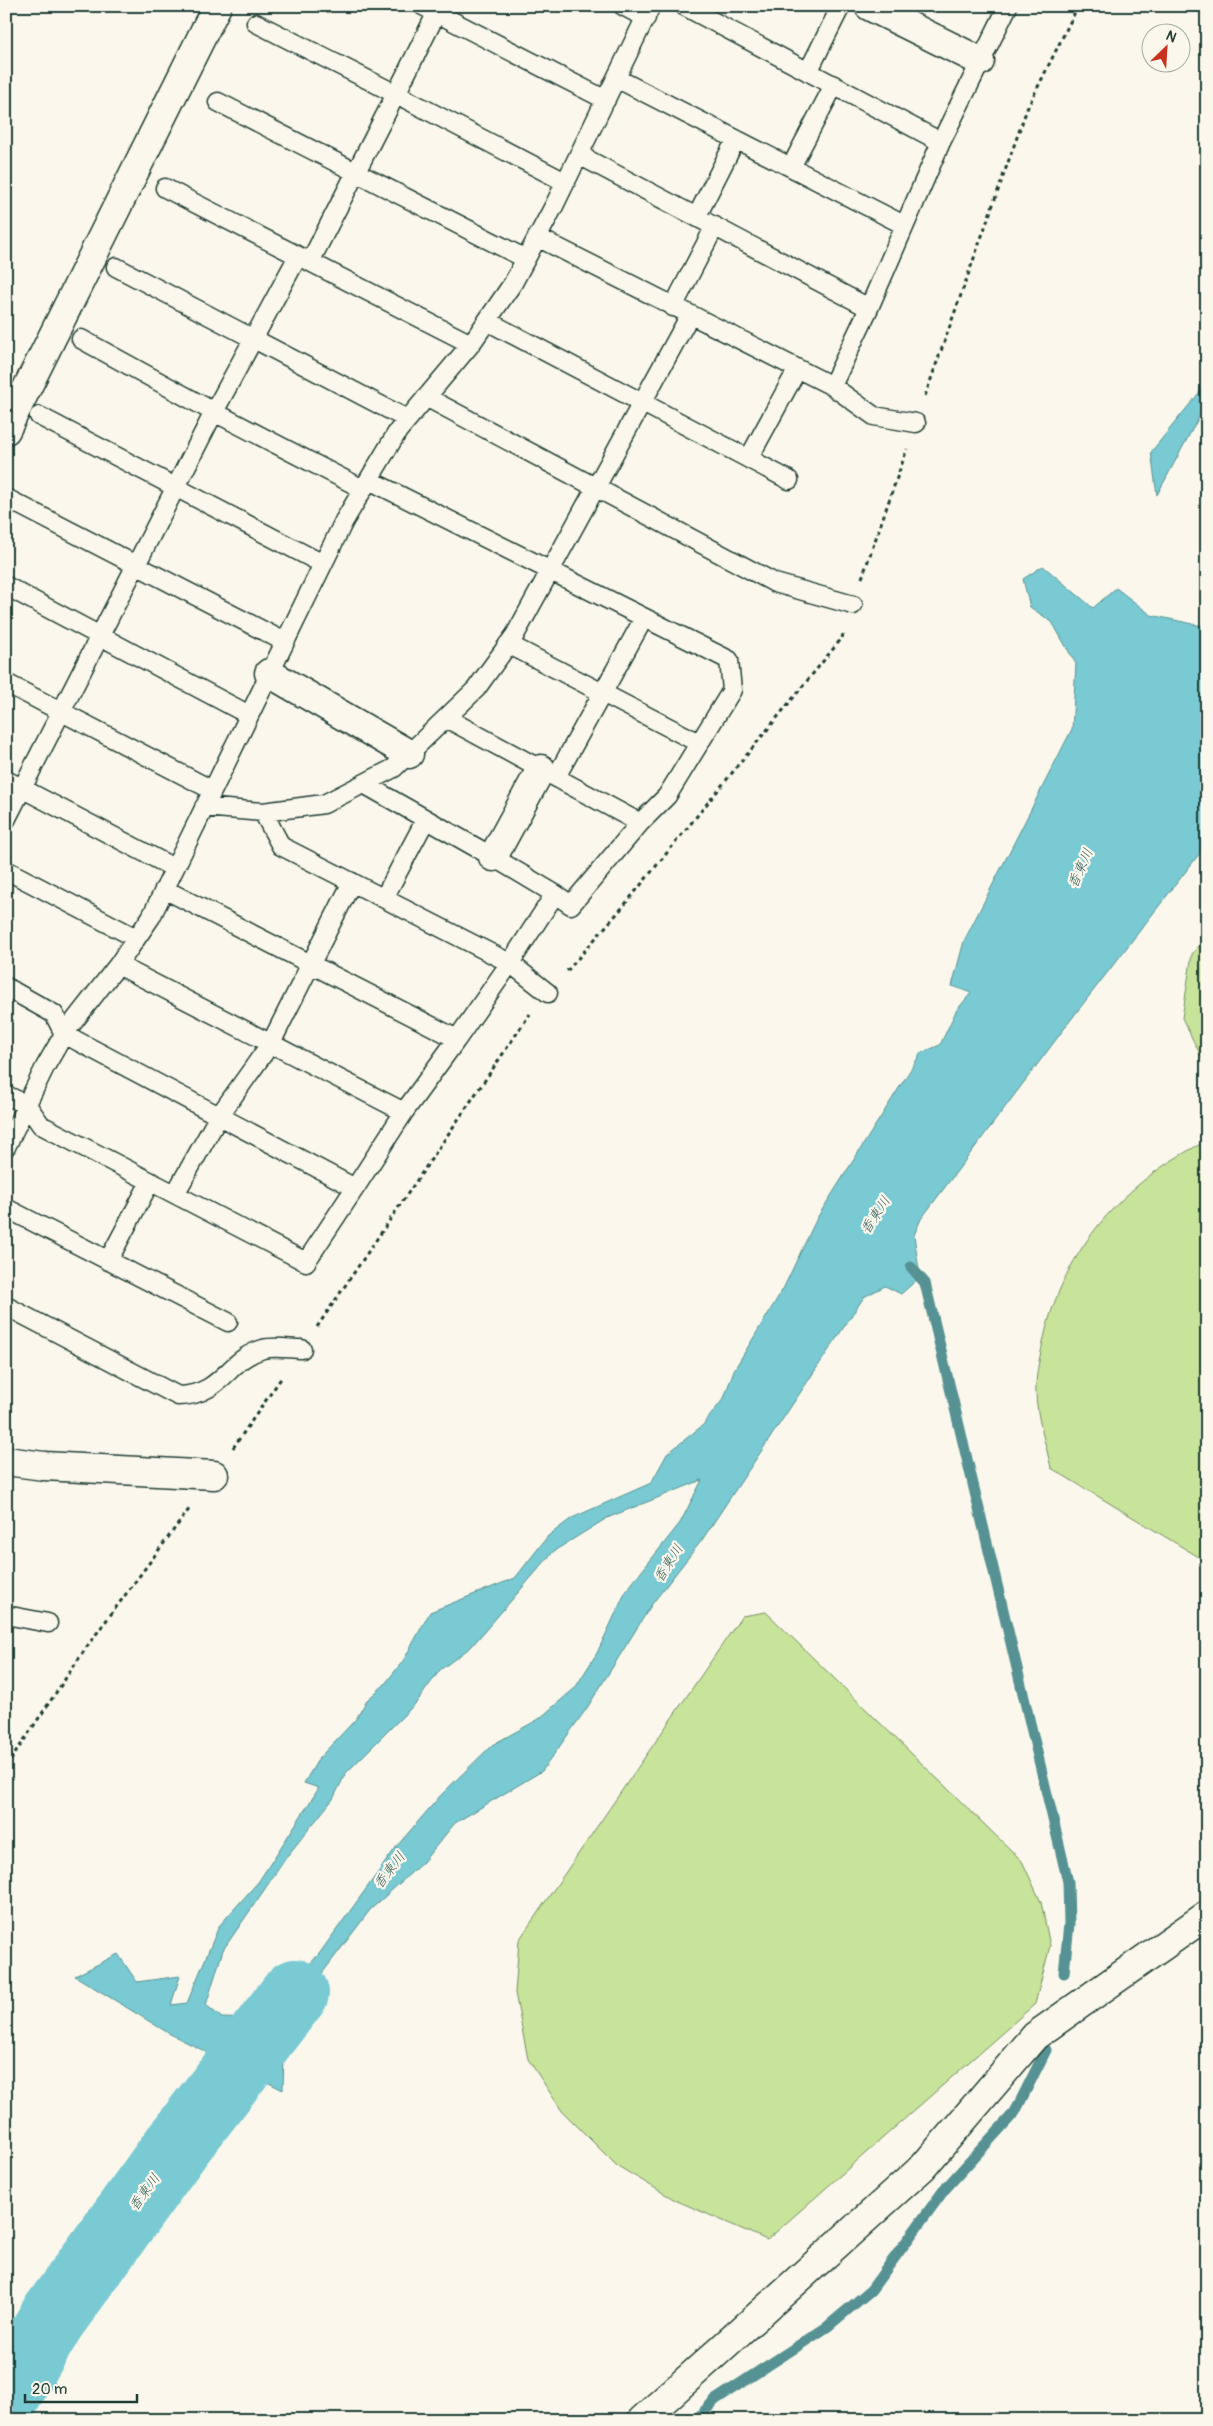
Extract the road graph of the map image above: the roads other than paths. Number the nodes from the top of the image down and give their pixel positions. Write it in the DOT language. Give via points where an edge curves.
graph roads {
  1 [pos="217,6"];
  2 [pos="623,6"];
  3 [pos="684,6"];
  4 [pos="841,6"];
  5 [pos="870,6"];
  6 [pos="1008,6"];
  7 [pos="433,9"];
  8 [pos="648,12"];
  9 [pos="256,23"];
  10 [pos="980,61"];
  11 [pos="808,72"];
  12 [pos="616,78"];
  13 [pos="834,85"];
  14 [pos="396,94"];
  15 [pos="606,100"];
  16 [pos="218,102"];
  17 [pos="736,139"];
  18 [pos="941,142"];
  19 [pos="579,155"];
  20 [pos="791,168"];
  21 [pos="356,174"];
  22 [pos="565,182"];
  23 [pos="165,188"];
  24 [pos="697,216"];
  25 [pos="904,225"];
  26 [pos="715,226"];
  27 [pos="537,237"];
  28 [pos="304,259"];
  29 [pos="526,259"];
  30 [pos="116,266"];
  31 [pos="674,306"];
  32 [pos="870,308"];
  33 [pos="690,315"];
  34 [pos="486,321"];
  35 [pos="81,339"];
  36 [pos="255,339"];
  37 [pos="471,344"];
  38 [pos="797,370"];
  39 [pos="832,386"];
  40 [pos="426,397"];
  41 [pos="642,403"];
  42 [pos="214,412"];
  43 [pos="39,416"];
  44 [pos="407,419"];
  45 [pos="916,423"];
  46 [pos="6,430"];
  47 [pos="749,458"];
  48 [pos="789,480"];
  49 [pos="366,485"];
  50 [pos="596,487"];
  51 [pos="175,488"];
  52 [pos="6,498"];
  53 [pos="136,564"];
  54 [pos="323,564"];
  55 [pos="550,571"];
  56 [pos="6,586"];
  57 [pos="853,605"];
  58 [pos="644,618"];
  59 [pos="101,637"];
  60 [pos="284,642"];
  61 [pos="508,644"];
  62 [pos="269,673"];
  63 [pos="6,683"];
  64 [pos="603,693"];
  65 [pos="62,711"];
  66 [pos="249,715"];
  67 [pos="446,718"];
  68 [pos="699,743"];
  69 [pos="409,754"];
  70 [pos="548,773"];
  71 [pos="6,780"];
  72 [pos="364,784"];
  73 [pos="22,788"];
  74 [pos="212,790"];
  75 [pos="204,807"];
  76 [pos="263,812"];
  77 [pos="426,819"];
  78 [pos="6,820"];
  79 [pos="640,822"];
  80 [pos="493,857"];
  81 [pos="174,868"];
  82 [pos="6,870"];
  83 [pos="352,882"];
  84 [pos="164,889"];
  85 [pos="556,894"];
  86 [pos="384,898"];
  87 [pos="136,938"];
  88 [pos="510,963"];
  89 [pos="310,964"];
  90 [pos="118,965"];
  91 [pos="6,987"];
  92 [pos="548,993"];
  93 [pos="64,1034"];
  94 [pos="457,1039"];
  95 [pos="271,1043"];
  96 [pos="6,1095"];
  97 [pos="27,1106"];
  98 [pos="404,1112"];
  99 [pos="220,1116"];
  100 [pos="6,1147"];
  101 [pos="150,1182"];
  102 [pos="355,1188"];
  103 [pos="174,1194"];
  104 [pos="6,1208"];
  105 [pos="108,1261"];
  106 [pos="6,1306"];
  107 [pos="228,1322"];
  108 [pos="302,1349"];
  109 [pos="6,1461"];
  110 [pos="214,1475"];
  111 [pos="6,1615"];
  112 [pos="48,1622"];
  113 [pos="1207,1915"];
  114 [pos="642,2420"];
  1 -- 46 [label="street"];
  2 -- 8 [label="lane"];
  3 -- 11 [label="lane"];
  4 -- 11 [label="lane"];
  5 -- 10 [label="street"];
  6 -- 10 [label="lane"];
  7 -- 14 [label="lane"];
  7 -- 15 [label="lane"];
  8 -- 12 [label="lane"];
  9 -- 14 [label="lane"];
  10 -- 18 [label="lane"];
  11 -- 13 [label="lane"];
  12 -- 15 [label="lane"];
  12 -- 17 [label="lane"];
  13 -- 18 [label="lane"];
  13 -- 20 [label="lane"];
  14 -- 21 [label="lane"];
  14 -- 22 [label="lane"];
  15 -- 19 [label="lane"];
  16 -- 21 [label="lane"];
  17 -- 20 [label="lane"];
  17 -- 24 [label="lane"];
  18 -- 25 [label="lane"];
  19 -- 22 [label="lane"];
  19 -- 24 [label="lane"];
  20 -- 25 [label="lane"];
  21 -- 28 [label="lane"];
  21 -- 29 [label="lane"];
  22 -- 27 [label="lane"];
  23 -- 28 [label="lane"];
  24 -- 26 [label="lane"];
  25 -- 32 [label="lane"];
  26 -- 31 [label="lane"];
  26 -- 32 [label="lane"];
  27 -- 29 [label="lane"];
  27 -- 31 [label="lane"];
  28 -- 36 [label="lane"];
  28 -- 37 [label="lane"];
  29 -- 34 [label="lane"];
  30 -- 36 [label="lane"];
  31 -- 33 [label="lane"];
  32 -- 39 [label="lane"];
  33 -- 38 [label="lane"];
  33 -- 41 [label="lane"];
  34 -- 37 [label="lane"];
  34 -- 41 [label="lane"];
  35 -- 42 [label="lane"];
  36 -- 42 [label="lane"];
  36 -- 44 [label="lane"];
  37 -- 40 [label="lane"];
  38 -- 39 [label="lane"];
  38 -- 47 [label="lane"];
  39 -- 45 [label="lane" via="874,416"];
  40 -- 44 [label="lane"];
  40 -- 50 [label="lane"];
  41 -- 47 [label="lane"];
  41 -- 50 [label="lane"];
  42 -- 49 [label="lane"];
  42 -- 51 [label="lane"];
  43 -- 51 [label="lane"];
  44 -- 49 [label="lane"];
  47 -- 48 [label="lane"];
  49 -- 54 [label="lane"];
  49 -- 55 [label="lane"];
  50 -- 55 [label="lane"];
  50 -- 57 [label="lane" via="776,583"];
  51 -- 53 [label="lane"];
  51 -- 54 [label="lane"];
  52 -- 53 [label="lane"];
  53 -- 59 [label="lane"];
  53 -- 60 [label="lane"];
  54 -- 60 [label="lane"];
  55 -- 58 [label="lane"];
  55 -- 61 [label="lane"];
  56 -- 59 [label="lane"];
  58 -- 64 [label="lane"];
  58 -- 68 [label="lane" via="729,660 732,690"];
  59 -- 65 [label="lane"];
  59 -- 66 [label="lane"];
  60 -- 62 [label="lane"];
  61 -- 64 [label="lane"];
  61 -- 67 [label="lane" via="476,689"];
  62 -- 66 [label="lane"];
  62 -- 69 [label="street"];
  63 -- 65 [label="lane"];
  64 -- 68 [label="lane"];
  64 -- 70 [label="lane"];
  65 -- 73 [label="lane"];
  65 -- 74 [label="lane"];
  66 -- 74 [label="lane"];
  67 -- 69 [label="lane"];
  67 -- 70 [label="lane"];
  68 -- 79 [label="lane" via="667,796"];
  69 -- 72 [label="lane" via="394,768"];
  70 -- 79 [label="lane"];
  70 -- 80 [label="street"];
  71 -- 73 [label="lane"];
  72 -- 76 [label="lane" via="324,804"];
  72 -- 77 [label="lane"];
  73 -- 78 [label="lane"];
  73 -- 81 [label="lane"];
  74 -- 75 [label="lane"];
  75 -- 76 [label="lane"];
  75 -- 81 [label="lane"];
  76 -- 83 [label="lane" via="281,846"];
  77 -- 80 [label="lane"];
  77 -- 86 [label="lane"];
  79 -- 85 [label="lane" via="571,905"];
  80 -- 85 [label="lane"];
  81 -- 84 [label="lane"];
  82 -- 87 [label="lane"];
  83 -- 86 [label="lane"];
  83 -- 89 [label="lane"];
  84 -- 87 [label="lane" via="151,917"];
  84 -- 89 [label="lane"];
  85 -- 88 [label="lane"];
  86 -- 88 [label="lane"];
  87 -- 90 [label="lane"];
  88 -- 92 [label="lane"];
  88 -- 94 [label="lane"];
  89 -- 94 [label="lane"];
  89 -- 95 [label="lane"];
  90 -- 93 [label="lane"];
  90 -- 95 [label="lane"];
  91 -- 93 [label="lane" via="54,1014"];
  93 -- 97 [label="lane"];
  93 -- 99 [label="lane"];
  94 -- 98 [label="lane"];
  95 -- 98 [label="lane"];
  95 -- 99 [label="lane"];
  96 -- 97 [label="lane"];
  97 -- 100 [label="lane"];
  97 -- 101 [label="lane" via="41,1125"];
  98 -- 102 [label="lane"];
  99 -- 102 [label="lane"];
  99 -- 103 [label="lane"];
  101 -- 103 [label="lane"];
  101 -- 105 [label="lane"];
  102 -- 103 [label="lane" via="306,1262"];
  104 -- 105 [label="lane"];
  105 -- 107 [label="lane"];
  106 -- 108 [label="lane" via="178,1396 195,1395 219,1382 238,1362 264,1349"];
  109 -- 110 [label="street"];
  111 -- 112 [label="lane"];
  113 -- 114 [label="street" via="1034,2036 923,2167"];
}
